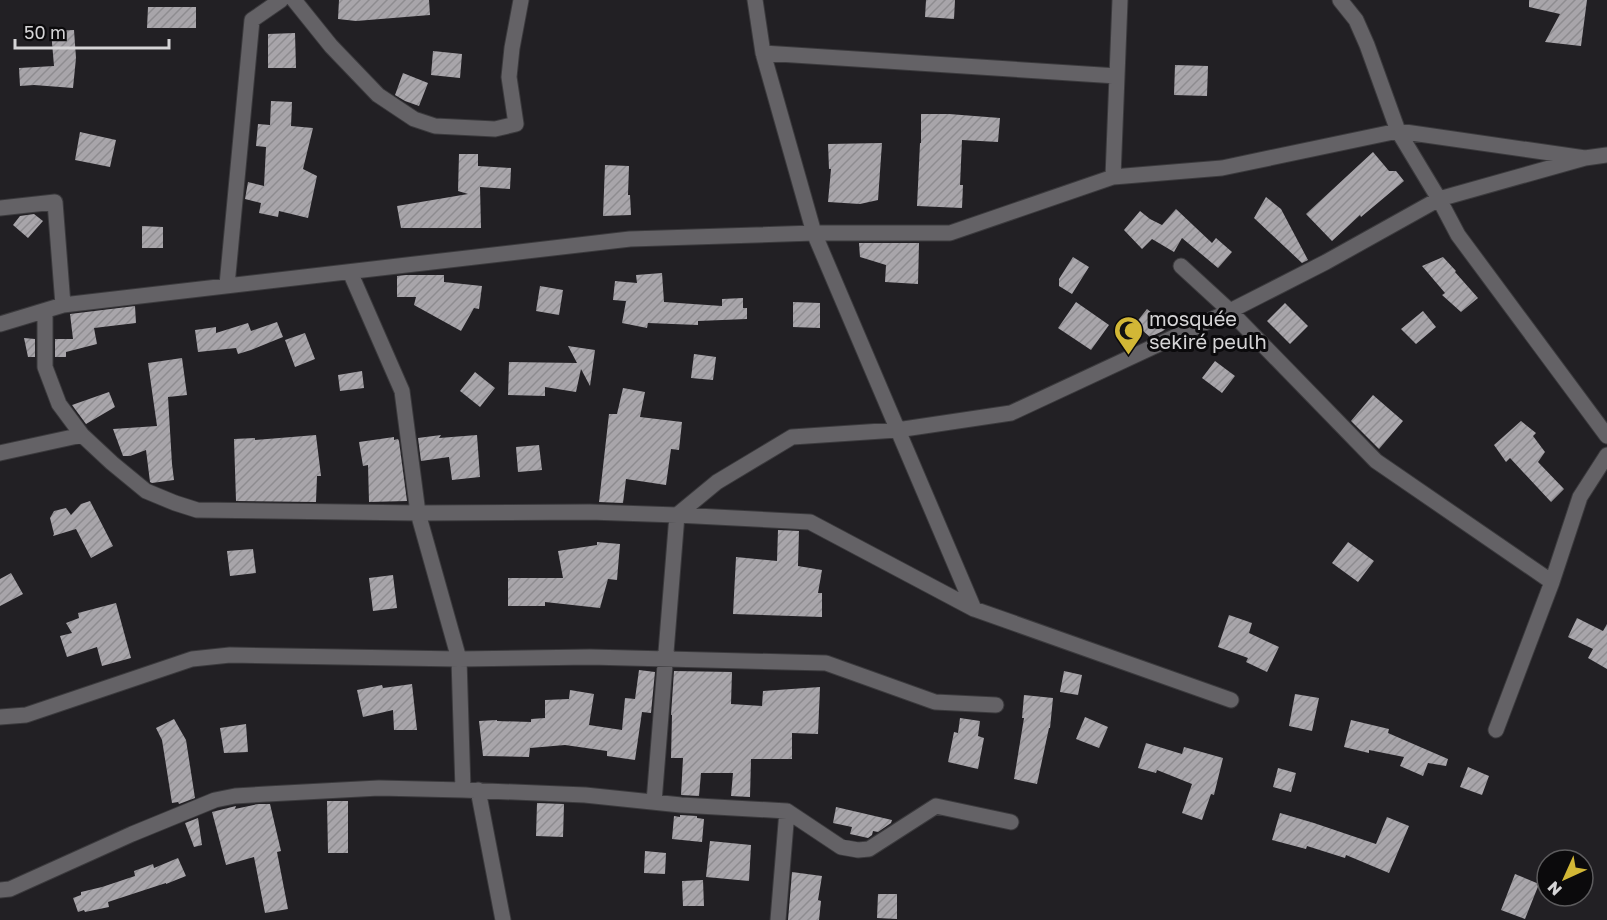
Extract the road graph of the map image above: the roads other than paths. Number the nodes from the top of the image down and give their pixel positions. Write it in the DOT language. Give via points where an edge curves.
graph roads {
  1 [pos="281,0"];
  2 [pos="294,0"];
  3 [pos="521,0"];
  4 [pos="755,0"];
  5 [pos="1120,0"];
  6 [pos="1340,0"];
  7 [pos="763,53"];
  8 [pos="1117,76"];
  9 [pos="1398,131"];
  10 [pos="1607,155"];
  11 [pos="1585,158"];
  12 [pos="1113,177"];
  13 [pos="1439,199"];
  14 [pos="0,208"];
  15 [pos="814,233"];
  16 [pos="1181,266"];
  17 [pos="350,272"];
  18 [pos="227,285"];
  19 [pos="63,305"];
  20 [pos="45,311"];
  21 [pos="1230,312"];
  22 [pos="0,324"];
  23 [pos="897,430"];
  24 [pos="82,435"];
  25 [pos="1607,436"];
  26 [pos="0,453"];
  27 [pos="1607,455"];
  28 [pos="418,513"];
  29 [pos="677,515"];
  30 [pos="1552,582"];
  31 [pos="974,609"];
  32 [pos="459,659"];
  33 [pos="666,659"];
  34 [pos="1231,700"];
  35 [pos="996,705"];
  36 [pos="0,717"];
  37 [pos="1496,730"];
  38 [pos="470,790"];
  39 [pos="654,802"];
  40 [pos="787,811"];
  41 [pos="1011,822"];
  42 [pos="0,890"];
  43 [pos="503,920"];
  44 [pos="778,920"];
  1 -- 18 [label="street" via="252,20"];
  2 -- 3 [label="street" via="378,95 414,119 435,126 495,129 516,124 509,77"];
  4 -- 7 [label="street"];
  5 -- 8 [label="street"];
  6 -- 9 [label="street" via="1364,36"];
  7 -- 8 [label="street"];
  7 -- 15 [label="street"];
  8 -- 12 [label="street"];
  9 -- 11 [label="street"];
  9 -- 12 [label="street" via="1222,168"];
  9 -- 13 [label="street"];
  10 -- 11 [label="street"];
  11 -- 13 [label="street"];
  12 -- 15 [label="street" via="950,233"];
  13 -- 21 [label="street"];
  13 -- 25 [label="street" via="1458,235"];
  14 -- 19 [label="street" via="54,202"];
  15 -- 17 [label="street" via="630,239"];
  15 -- 23 [label="street"];
  16 -- 21 [label="street"];
  17 -- 18 [label="street"];
  17 -- 28 [label="street" via="402,391"];
  18 -- 19 [label="street"];
  19 -- 20 [label="street"];
  20 -- 22 [label="street"];
  20 -- 24 [label="street" via="45,367 58,404"];
  21 -- 23 [label="street" via="1011,413"];
  21 -- 30 [label="street" via="1376,461"];
  23 -- 29 [label="street" via="792,437 717,482"];
  23 -- 31 [label="street"];
  24 -- 26 [label="street"];
  24 -- 28 [label="street" via="146,490 197,510"];
  27 -- 30 [label="street" via="1580,497"];
  28 -- 29 [label="street"];
  28 -- 32 [label="street"];
  29 -- 31 [label="street" via="810,522"];
  29 -- 33 [label="street"];
  30 -- 37 [label="street"];
  31 -- 34 [label="street"];
  32 -- 33 [label="street"];
  32 -- 36 [label="street" via="230,655 192,659 26,715"];
  32 -- 38 [label="street"];
  33 -- 35 [label="street" via="826,663 935,702"];
  33 -- 39 [label="street"];
  38 -- 39 [label="street"];
  38 -- 42 [label="street" via="379,788 215,800"];
  38 -- 43 [label="street"];
  39 -- 40 [label="street"];
  40 -- 41 [label="street" via="841,847 858,850 869,849 936,806"];
  40 -- 44 [label="street"];
}
